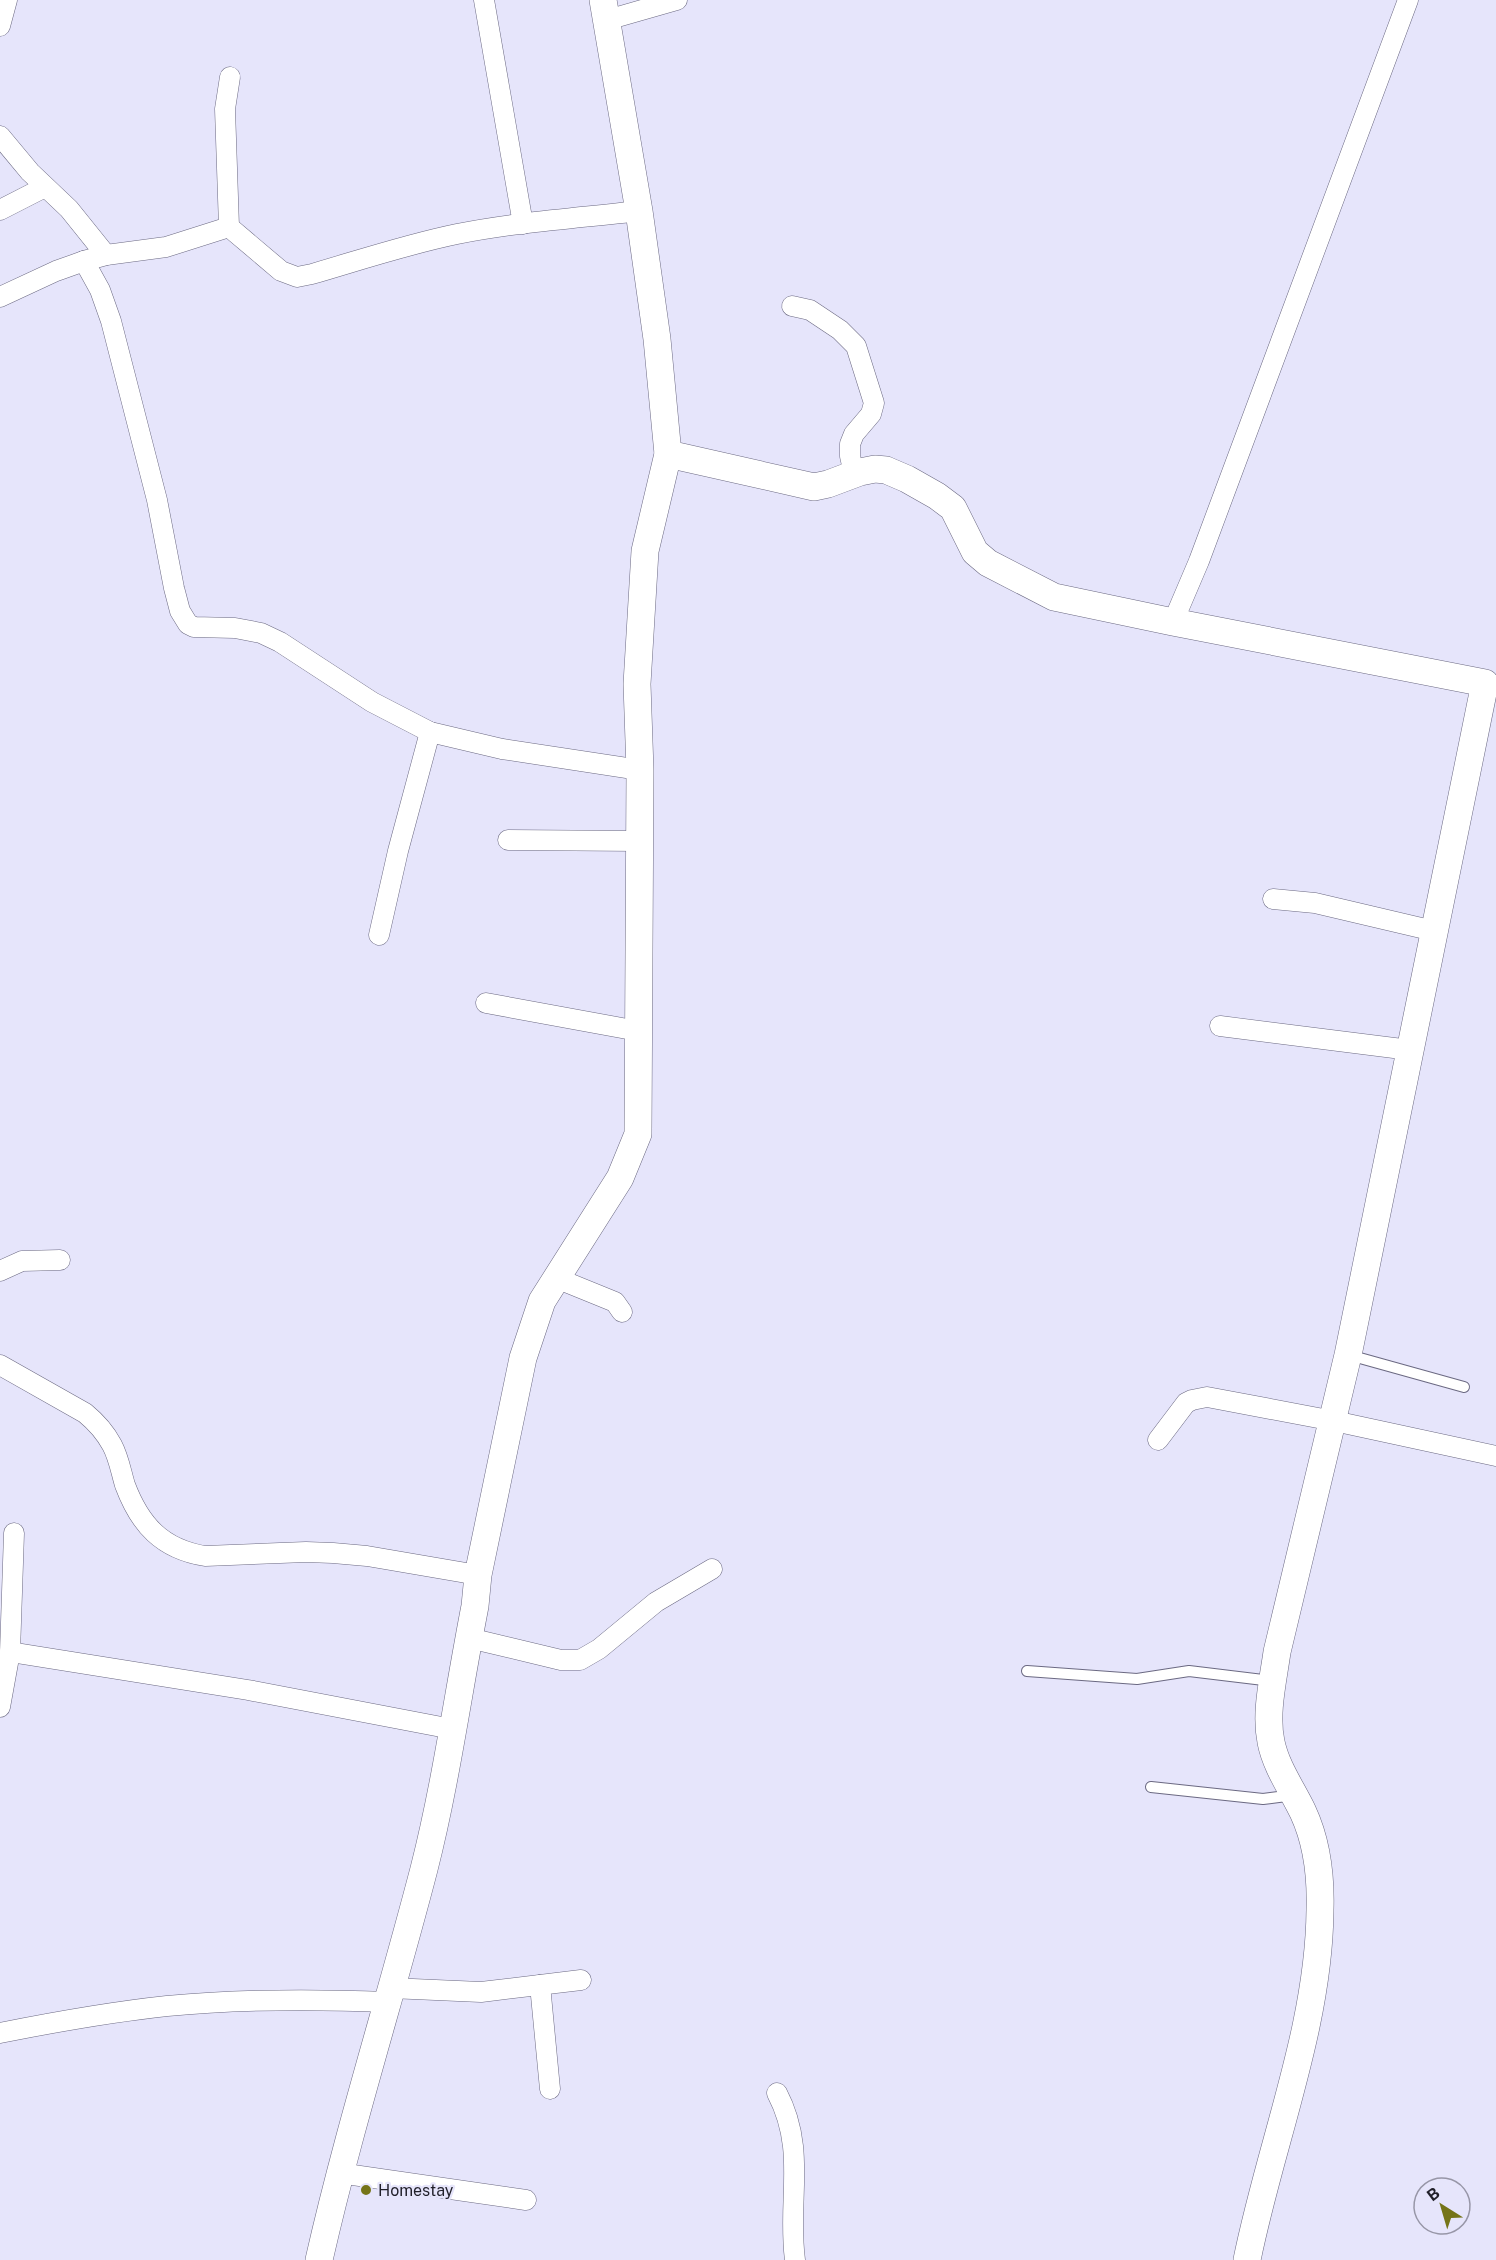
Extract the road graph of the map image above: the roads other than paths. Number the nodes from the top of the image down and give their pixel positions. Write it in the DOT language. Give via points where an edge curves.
graph roads {
  1 [pos="6,0"];
  2 [pos="484,0"];
  3 [pos="677,0"];
  4 [pos="1408,0"];
  5 [pos="605,10"];
  6 [pos="0,26"];
  7 [pos="230,77"];
  8 [pos="0,136"];
  9 [pos="45,187"];
  10 [pos="0,210"];
  11 [pos="639,211"];
  12 [pos="523,224"];
  13 [pos="229,227"];
  14 [pos="106,255"];
  15 [pos="84,261"];
  16 [pos="0,297"];
  17 [pos="792,306"];
  18 [pos="668,454"];
  19 [pos="865,472"];
  20 [pos="1173,622"];
  21 [pos="1490,682"];
  22 [pos="430,732"];
  23 [pos="640,770"];
  24 [pos="508,840"];
  25 [pos="639,841"];
  26 [pos="1274,900"];
  27 [pos="1434,931"];
  28 [pos="380,935"];
  29 [pos="486,1003"];
  30 [pos="1220,1026"];
  31 [pos="638,1031"];
  32 [pos="1410,1050"];
  33 [pos="60,1260"];
  34 [pos="0,1271"];
  35 [pos="556,1278"];
  36 [pos="622,1312"];
  37 [pos="1348,1355"];
  38 [pos="0,1365"];
  39 [pos="1464,1387"];
  40 [pos="1334,1421"];
  41 [pos="1158,1440"];
  42 [pos="1496,1456"];
  43 [pos="14,1533"];
  44 [pos="712,1569"];
  45 [pos="478,1575"];
  46 [pos="469,1638"];
  47 [pos="10,1652"];
  48 [pos="1026,1671"];
  49 [pos="1272,1681"];
  50 [pos="0,1707"];
  51 [pos="452,1729"];
  52 [pos="1151,1787"];
  53 [pos="1294,1795"];
  54 [pos="581,1980"];
  55 [pos="540,1984"];
  56 [pos="388,1995"];
  57 [pos="0,2033"];
  58 [pos="550,2089"];
  59 [pos="777,2093"];
  60 [pos="339,2173"];
  61 [pos="526,2200"];
  62 [pos="319,2260"];
  63 [pos="795,2260"];
  64 [pos="1247,2260"];
  1 -- 6 [label="street"];
  2 -- 12 [label="street"];
  3 -- 5 [label="street"];
  4 -- 20 [label="street"];
  5 -- 11 [label="street"];
  7 -- 13 [label="street" via="225,109"];
  8 -- 9 [label="street"];
  9 -- 10 [label="street"];
  9 -- 14 [label="street" via="69,209"];
  11 -- 12 [label="street"];
  11 -- 18 [label="street"];
  12 -- 13 [label="street" via="413,244 297,277 281,271"];
  13 -- 14 [label="street" via="166,247"];
  14 -- 15 [label="street"];
  15 -- 16 [label="street"];
  15 -- 22 [label="street" via="111,321 157,500 174,588 188,624 261,633 372,702"];
  17 -- 19 [label="street" via="810,310 856,346 874,403 850,444 850,456"];
  18 -- 19 [label="street" via="814,487"];
  18 -- 23 [label="street" via="645,551 637,684"];
  19 -- 20 [label="street" via="886,470 938,496 953,508 975,552 988,563 1054,597"];
  20 -- 21 [label="street"];
  21 -- 27 [label="street"];
  22 -- 23 [label="street" via="502,749"];
  22 -- 28 [label="street"];
  23 -- 25 [label="street"];
  24 -- 25 [label="street"];
  25 -- 31 [label="street"];
  26 -- 27 [label="street" via="1325,905"];
  27 -- 32 [label="street"];
  29 -- 31 [label="street"];
  30 -- 32 [label="street"];
  31 -- 35 [label="street" via="638,1134 620,1178"];
  32 -- 37 [label="street"];
  33 -- 34 [label="street" via="22,1261"];
  35 -- 36 [label="street" via="615,1302"];
  35 -- 45 [label="street" via="542,1301 523,1358"];
  37 -- 39 [label="lane"];
  37 -- 40 [label="street"];
  38 -- 45 [label="street" via="94,1420 112,1445 125,1485 144,1522 170,1545 205,1556 306,1552 367,1557"];
  40 -- 41 [label="street" via="1207,1397 1186,1403"];
  40 -- 42 [label="street"];
  40 -- 49 [label="street"];
  43 -- 47 [label="street"];
  44 -- 46 [label="street" via="656,1602 580,1660 561,1660"];
  45 -- 46 [label="street"];
  46 -- 51 [label="street"];
  47 -- 50 [label="street"];
  47 -- 51 [label="street" via="248,1690"];
  48 -- 49 [label="lane" via="1137,1679 1189,1671"];
  49 -- 53 [label="street" via="1271,1742"];
  51 -- 56 [label="street" via="424,1868"];
  52 -- 53 [label="lane" via="1263,1799"];
  53 -- 64 [label="street" via="1316,1854 1319,1935 1308,2021"];
  54 -- 55 [label="street"];
  55 -- 56 [label="street" via="481,1992"];
  55 -- 58 [label="street"];
  56 -- 57 [label="street" via="169,2006"];
  56 -- 60 [label="street"];
  59 -- 63 [label="street" via="787,2113 794,2152"];
  60 -- 61 [label="street"];
  60 -- 62 [label="street"];
}
